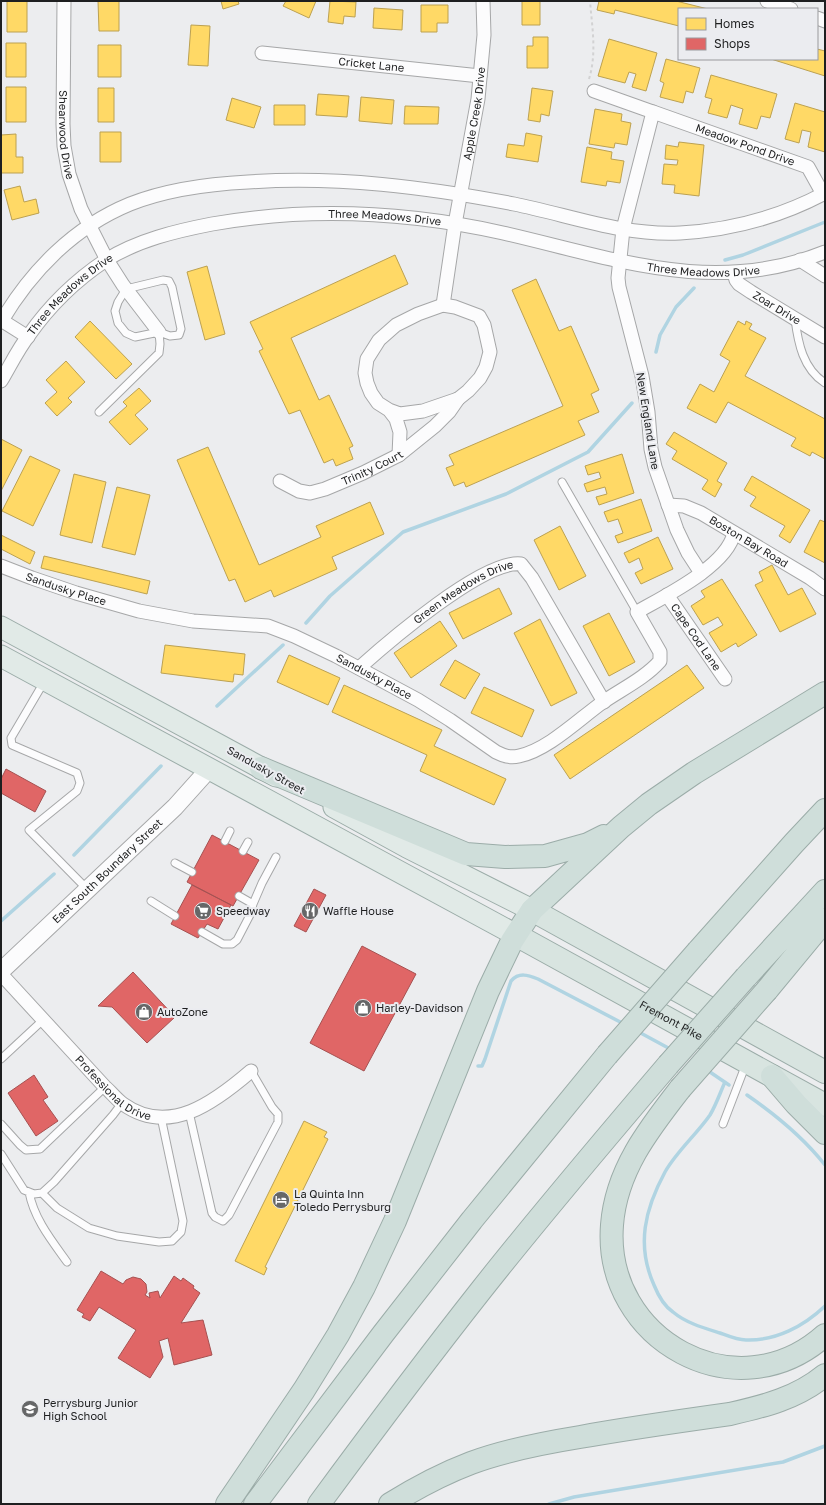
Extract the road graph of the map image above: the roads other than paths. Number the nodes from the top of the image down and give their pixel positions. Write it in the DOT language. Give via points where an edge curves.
graph roads {
  1 [pos="64,1"];
  2 [pos="483,1"];
  3 [pos="767,1"];
  4 [pos="788,8"];
  5 [pos="262,53"];
  6 [pos="480,76"];
  7 [pos="592,85"];
  8 [pos="653,112"];
  9 [pos="461,194"];
  10 [pos="824,194"];
  11 [pos="455,224"];
  12 [pos="90,226"];
  13 [pos="623,230"];
  14 [pos="825,252"];
  15 [pos="107,260"];
  16 [pos="800,260"];
  17 [pos="620,262"];
  18 [pos="734,273"];
  19 [pos="825,276"];
  20 [pos="126,289"];
  21 [pos="443,305"];
  22 [pos="795,319"];
  23 [pos="1,321"];
  24 [pos="159,332"];
  25 [pos="28,337"];
  26 [pos="825,337"];
  27 [pos="1,381"];
  28 [pos="825,383"];
  29 [pos="458,399"];
  30 [pos="389,410"];
  31 [pos="99,412"];
  32 [pos="398,455"];
  33 [pos="280,481"];
  34 [pos="562,482"];
  35 [pos="668,505"];
  36 [pos="734,533"];
  37 [pos="1,566"];
  38 [pos="701,573"];
  39 [pos="825,589"];
  40 [pos="667,595"];
  41 [pos="637,612"];
  42 [pos="1,628"];
  43 [pos="1,656"];
  44 [pos="359,668"];
  45 [pos="725,679"];
  46 [pos="46,680"];
  47 [pos="825,693"];
  48 [pos="604,702"];
  49 [pos="210,768"];
  50 [pos="261,768"];
  51 [pos="825,810"];
  52 [pos="621,827"];
  53 [pos="230,832"];
  54 [pos="225,841"];
  55 [pos="248,842"];
  56 [pos="406,847"];
  57 [pos="243,851"];
  58 [pos="276,857"];
  59 [pos="175,863"];
  60 [pos="192,872"];
  61 [pos="87,889"];
  62 [pos="825,891"];
  63 [pos="239,896"];
  64 [pos="151,901"];
  65 [pos="253,904"];
  66 [pos="532,910"];
  67 [pos="175,916"];
  68 [pos="825,920"];
  69 [pos="202,932"];
  70 [pos="516,935"];
  71 [pos="1,971"];
  72 [pos="1,974"];
  73 [pos="43,1020"];
  74 [pos="1,1059"];
  75 [pos="747,1062"];
  76 [pos="250,1071"];
  77 [pos="825,1072"];
  78 [pos="772,1076"];
  79 [pos="105,1086"];
  80 [pos="802,1093"];
  81 [pos="825,1097"];
  82 [pos="122,1103"];
  83 [pos="825,1106"];
  84 [pos="189,1112"];
  85 [pos="161,1117"];
  86 [pos="1,1124"];
  87 [pos="723,1124"];
  88 [pos="825,1133"];
  89 [pos="1,1154"];
  90 [pos="29,1192"];
  91 [pos="42,1193"];
  92 [pos="67,1262"];
  93 [pos="825,1335"];
  94 [pos="825,1375"];
  95 [pos="227,1504"];
  96 [pos="255,1504"];
  97 [pos="319,1504"];
  98 [pos="390,1504"];
  1 -- 12 [label="street, Shearwood Drive" via="64,146 74,192"];
  2 -- 6 [label="street, Apple Creek Drive" via="484,35"];
  3 -- 4 [label="street"];
  5 -- 6 [label="street, Cricket Lane"];
  6 -- 9 [label="street, Apple Creek Drive"];
  7 -- 8 [label="street, Meadow Pond Drive"];
  8 -- 10 [label="street, Meadow Pond Drive" via="808,167"];
  8 -- 13 [label="street"];
  9 -- 11 [label="street, Apple Creek Drive"];
  9 -- 12 [label="street" via="390,184 335,180 271,180 220,184 155,195 129,205"];
  9 -- 13 [label="street"];
  10 -- 13 [label="street" via="762,219 716,229 680,233"];
  11 -- 15 [label="street, Three Meadows Drive" via="368,215 277,216 187,229 128,248"];
  11 -- 17 [label="street, Three Meadows Drive"];
  11 -- 21 [label="street"];
  12 -- 15 [label="street, Shearwood Drive"];
  12 -- 23 [label="street" via="51,256 32,277"];
  13 -- 17 [label="street"];
  14 -- 16 [label="street, Three Meadows Drive"];
  15 -- 20 [label="street, Shearwood Drive"];
  15 -- 25 [label="street, Three Meadows Drive" via="62,295"];
  16 -- 18 [label="street, Three Meadows Drive" via="760,270"];
  16 -- 19 [label="street"];
  17 -- 18 [label="street, Three Meadows Drive" via="690,273"];
  17 -- 35 [label="street, New England Lane" via="619,287 642,376 655,467"];
  18 -- 22 [label="street, Zoar Drive" via="739,284"];
  20 -- 24 [label="street, Shearwood Drive"];
  20 -- 24 [label="lane" via="115,311 118,323 126,333 135,337"];
  20 -- 24 [label="lane" via="163,280 169,281 181,329 178,335 170,336"];
  21 -- 29 [label="street" via="478,316 484,325 490,352 480,378"];
  21 -- 30 [label="street, Trinity Court" via="396,325 380,340 367,359 365,373 371,394 378,403"];
  22 -- 26 [label="street, Zoar Drive"];
  22 -- 28 [label="lane" via="797,340 804,360"];
  23 -- 25 [label="street"];
  24 -- 31 [label="lane" via="159,353"];
  25 -- 27 [label="street, Three Meadows Drive"];
  29 -- 30 [label="street" via="423,411 400,414"];
  29 -- 32 [label="street" via="435,426"];
  30 -- 32 [label="street, Trinity Court" via="396,419 400,432"];
  32 -- 33 [label="street, Trinity Court" via="363,473 310,493 299,491"];
  34 -- 41 [label="lane"];
  35 -- 36 [label="street, Boston Bay Road" via="691,508"];
  35 -- 38 [label="street, New England Lane" via="688,553"];
  36 -- 38 [label="street" via="731,544 724,554"];
  36 -- 39 [label="street, Boston Bay Road"];
  37 -- 44 [label="street, Sandusky Place" via="76,593 139,611 194,621 268,626"];
  38 -- 40 [label="street"];
  40 -- 41 [label="street"];
  40 -- 45 [label="street, Cape Cod Lane"];
  41 -- 48 [label="street, Sandusky Place" via="660,652 660,661"];
  42 -- 50 [label="main road, Sandusky Street"];
  43 -- 46 [label="main road"];
  44 -- 48 [label="street, Sandusky Place" via="418,700 496,752 510,757 536,750"];
  44 -- 48 [label="street, Green Meadows Drive" via="393,639 466,585 498,569 521,564 532,578"];
  46 -- 49 [label="main road"];
  46 -- 61 [label="lane" via="11,738 12,745 77,773 80,783 77,791 29,830"];
  47 -- 52 [label="highway" via="694,773"];
  49 -- 56 [label="main road" via="226,766 243,772 367,839"];
  49 -- 61 [label="street, East South Boundary Street" via="175,806"];
  49 -- 70 [label="main road"];
  50 -- 52 [label="highway" via="466,854 505,857 545,856 588,844"];
  50 -- 56 [label="main road, Sandusky Street"];
  51 -- 96 [label="highway, bridge" via="607,1055 472,1220"];
  52 -- 66 [label="highway"];
  53 -- 54 [label="lane"];
  55 -- 57 [label="lane"];
  56 -- 66 [label="main road, Sandusky Street"];
  58 -- 65 [label="lane"];
  59 -- 60 [label="lane"];
  61 -- 71 [label="street, East South Boundary Street"];
  62 -- 97 [label="highway, bridge" via="668,1065 574,1176 404,1388"];
  63 -- 65 [label="lane"];
  64 -- 67 [label="lane"];
  65 -- 69 [label="lane" via="237,940 232,944 223,944"];
  66 -- 70 [label="highway"];
  66 -- 77 [label="highway"];
  68 -- 93 [label="highway, bridge" via="652,1125 625,1173 614,1207 612,1225 614,1262 618,1279 634,1312 659,1339 688,1356 714,1365 768,1365 802,1352"];
  70 -- 75 [label="highway, Fremont Pike"];
  70 -- 95 [label="highway" via="488,991 395,1221 364,1287 304,1390"];
  72 -- 73 [label="street, Professional Drive"];
  73 -- 74 [label="lane"];
  73 -- 79 [label="street, Professional Drive"];
  75 -- 78 [label="highway, Fremont Pike"];
  75 -- 87 [label="lane"];
  76 -- 84 [label="street, Professional Drive" via="227,1091"];
  76 -- 84 [label="lane" via="278,1114 278,1122 229,1215 223,1221 212,1213"];
  78 -- 80 [label="highway, Fremont Pike"];
  78 -- 88 [label="highway"];
  79 -- 82 [label="street, Professional Drive"];
  79 -- 86 [label="lane" via="40,1150 26,1150"];
  80 -- 81 [label="highway"];
  80 -- 83 [label="highway, Fremont Pike"];
  82 -- 85 [label="street, Professional Drive" via="143,1114"];
  82 -- 91 [label="lane" via="59,1177"];
  84 -- 85 [label="street, Professional Drive"];
  85 -- 91 [label="lane" via="183,1221 181,1232 172,1241 159,1242 117,1236 89,1228 57,1208"];
  89 -- 90 [label="lane" via="24,1190"];
  90 -- 91 [label="lane"];
  90 -- 92 [label="lane" via="32,1206"];
  94 -- 98 [label="highway" via="799,1393 756,1408 542,1444 472,1462 439,1476"];
}
